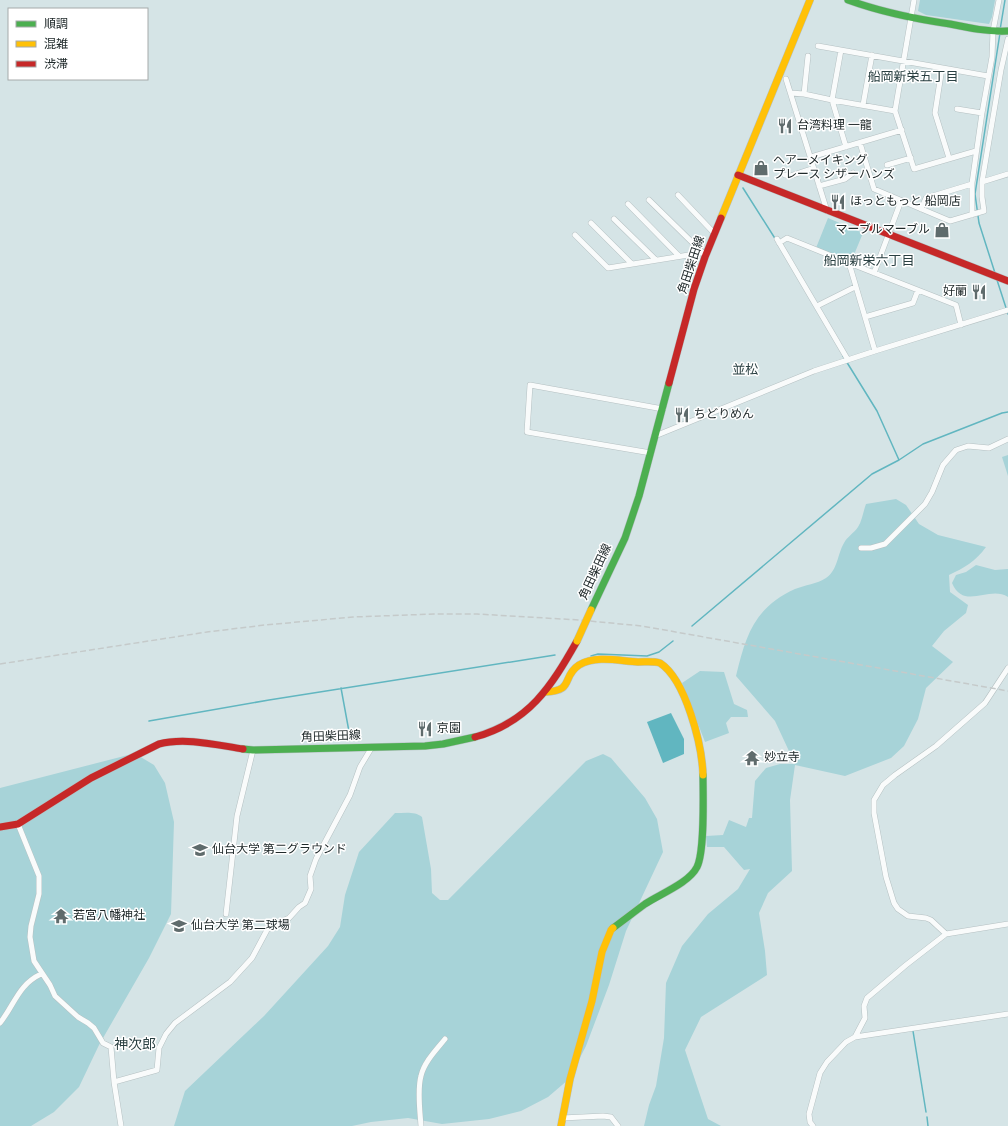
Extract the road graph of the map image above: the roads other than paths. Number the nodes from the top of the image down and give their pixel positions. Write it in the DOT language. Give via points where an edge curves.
graph roads {
  1 [pos="810,0"];
  2 [pos="848,0"];
  3 [pos="914,0"];
  4 [pos="999,0"];
  5 [pos="912,17"];
  6 [pos="994,31"];
  7 [pos="1006,31"];
  8 [pos="1008,39"];
  9 [pos="818,46"];
  10 [pos="841,50"];
  11 [pos="872,55"];
  12 [pos="808,56"];
  13 [pos="904,60"];
  14 [pos="942,68"];
  15 [pos="1001,70"];
  16 [pos="1008,71"];
  17 [pos="988,76"];
  18 [pos="786,79"];
  19 [pos="791,93"];
  20 [pos="804,94"];
  21 [pos="832,100"];
  22 [pos="863,105"];
  23 [pos="957,109"];
  24 [pos="895,111"];
  25 [pos="982,113"];
  26 [pos="902,130"];
  27 [pos="860,143"];
  28 [pos="846,147"];
  29 [pos="976,151"];
  30 [pos="811,157"];
  31 [pos="910,158"];
  32 [pos="949,158"];
  33 [pos="887,164"];
  34 [pos="814,168"];
  35 [pos="853,173"];
  36 [pos="1008,174"];
  37 [pos="738,175"];
  38 [pos="786,175"];
  39 [pos="982,182"];
  40 [pos="972,184"];
  41 [pos="819,186"];
  42 [pos="678,196"];
  43 [pos="649,200"];
  44 [pos="901,201"];
  45 [pos="628,204"];
  46 [pos="921,209"];
  47 [pos="827,211"];
  48 [pos="973,214"];
  49 [pos="614,219"];
  50 [pos="591,223"];
  51 [pos="714,233"];
  52 [pos="888,234"];
  53 [pos="575,235"];
  54 [pos="704,252"];
  55 [pos="679,256"];
  56 [pos="656,260"];
  57 [pos="632,264"];
  58 [pos="849,264"];
  59 [pos="874,273"];
  60 [pos="1005,280"];
  61 [pos="855,287"];
  62 [pos="918,290"];
  63 [pos="817,306"];
  64 [pos="1006,311"];
  65 [pos="865,317"];
  66 [pos="961,325"];
  67 [pos="875,351"];
  68 [pos="846,361"];
  69 [pos="663,409"];
  70 [pos="655,436"];
  71 [pos="1008,439"];
  72 [pos="651,453"];
  73 [pos="861,548"];
  74 [pos="1008,668"];
  75 [pos="545,692"];
  76 [pos="372,747"];
  77 [pos="254,750"];
  78 [pos="18,824"];
  79 [pos="0,827"];
  80 [pos="226,914"];
  81 [pos="1008,924"];
  82 [pos="946,934"];
  83 [pos="41,974"];
  84 [pos="1008,1014"];
  85 [pos="0,1023"];
  86 [pos="855,1037"];
  87 [pos="445,1038"];
  88 [pos="114,1082"];
  89 [pos="562,1118"];
  90 [pos="121,1126"];
  91 [pos="421,1126"];
  92 [pos="561,1126"];
  93 [pos="618,1126"];
  94 [pos="813,1126"];
  1 -- 37 [label="main road, 角田柴田線"];
  2 -- 5 [label="main road"];
  3 -- 5 [label="street"];
  4 -- 6 [label="street"];
  5 -- 6 [label="main road"];
  5 -- 13 [label="street"];
  6 -- 7 [label="main road"];
  6 -- 17 [label="street"];
  8 -- 15 [label="street"];
  9 -- 10 [label="street"];
  10 -- 11 [label="street"];
  10 -- 21 [label="street"];
  11 -- 13 [label="street"];
  11 -- 22 [label="street"];
  12 -- 20 [label="street"];
  13 -- 14 [label="street"];
  13 -- 24 [label="street"];
  14 -- 17 [label="street"];
  14 -- 32 [label="street" via="936,113"];
  15 -- 16 [label="street"];
  15 -- 39 [label="street"];
  17 -- 25 [label="street"];
  18 -- 19 [label="street"];
  19 -- 20 [label="street"];
  19 -- 30 [label="street"];
  20 -- 21 [label="street"];
  21 -- 22 [label="street"];
  21 -- 28 [label="street"];
  22 -- 24 [label="street"];
  23 -- 25 [label="street"];
  24 -- 26 [label="street"];
  25 -- 29 [label="street"];
  26 -- 27 [label="street"];
  26 -- 31 [label="street"];
  27 -- 28 [label="street"];
  27 -- 44 [label="street" via="874,189"];
  28 -- 30 [label="street"];
  29 -- 32 [label="street"];
  29 -- 40 [label="street"];
  30 -- 34 [label="street"];
  31 -- 32 [label="street" via="914,169"];
  31 -- 33 [label="street"];
  34 -- 38 [label="street"];
  34 -- 41 [label="street"];
  35 -- 41 [label="street" via="845,179"];
  36 -- 39 [label="street"];
  37 -- 47 [label="main road"];
  37 -- 51 [label="main road, 角田柴田線"];
  39 -- 48 [label="street" via="984,211"];
  40 -- 46 [label="street" via="926,198"];
  40 -- 48 [label="street"];
  41 -- 47 [label="street"];
  42 -- 51 [label="street"];
  43 -- 54 [label="street"];
  44 -- 46 [label="street"];
  44 -- 52 [label="street"];
  45 -- 55 [label="street"];
  46 -- 48 [label="street" via="950,222"];
  47 -- 52 [label="main road"];
  49 -- 56 [label="street"];
  50 -- 57 [label="street"];
  51 -- 54 [label="main road, 角田柴田線"];
  52 -- 59 [label="street"];
  52 -- 60 [label="main road"];
  53 -- 57 [label="street" via="608,268"];
  54 -- 55 [label="street"];
  54 -- 69 [label="main road, 角田柴田線"];
  55 -- 56 [label="street"];
  56 -- 57 [label="street"];
  58 -- 59 [label="street"];
  58 -- 61 [label="street"];
  58 -- 63 [label="street" via="787,238 778,241"];
  59 -- 62 [label="street"];
  61 -- 63 [label="street"];
  61 -- 65 [label="street"];
  62 -- 65 [label="street" via="913,303"];
  62 -- 66 [label="street" via="956,304"];
  63 -- 68 [label="street"];
  64 -- 66 [label="street"];
  65 -- 67 [label="street"];
  66 -- 67 [label="street"];
  67 -- 68 [label="street"];
  68 -- 70 [label="street" via="814,371"];
  69 -- 70 [label="main road, 角田柴田線"];
  69 -- 72 [label="street" via="530,385 526,432"];
  70 -- 72 [label="main road, 角田柴田線"];
  71 -- 73 [label="street" via="989,448 968,446 956,450 943,465 926,504 885,544"];
  72 -- 75 [label="main road, 角田柴田線, bridge" via="625,538 577,641"];
  74 -- 82 [label="street" via="985,703 936,746 883,785 874,800 874,813 885,870 894,903 908,916 931,920"];
  75 -- 76 [label="main road, 角田柴田線" via="535,704 511,722 480,736 439,745"];
  75 -- 89 [label="main road" via="555,693 563,689 572,671 588,662 609,660 660,663 669,669 685,701 703,758 698,868 611,930 602,952"];
  76 -- 77 [label="main road, 角田柴田線"];
  76 -- 88 [label="street" via="316,859 310,876 311,889 305,903 289,918 267,930 252,958 230,982 175,1023 159,1048 157,1070"];
  77 -- 78 [label="main road, 角田柴田線" via="181,741 159,744 91,778"];
  77 -- 80 [label="street" via="237,816"];
  78 -- 79 [label="main road, 角田柴田線"];
  78 -- 83 [label="street" via="39,876 39,894 30,937 34,961"];
  81 -- 82 [label="street"];
  82 -- 86 [label="street" via="867,998 864,1006 865,1018"];
  83 -- 85 [label="street" via="31,979 18,994"];
  83 -- 88 [label="street" via="56,996 94,1028 103,1043 111,1047"];
  84 -- 86 [label="street"];
  86 -- 94 [label="street" via="846,1042 820,1072 809,1114"];
  87 -- 91 [label="street" via="421,1075"];
  88 -- 90 [label="street"];
  89 -- 92 [label="main road"];
  89 -- 93 [label="street" via="611,1117"];
}
